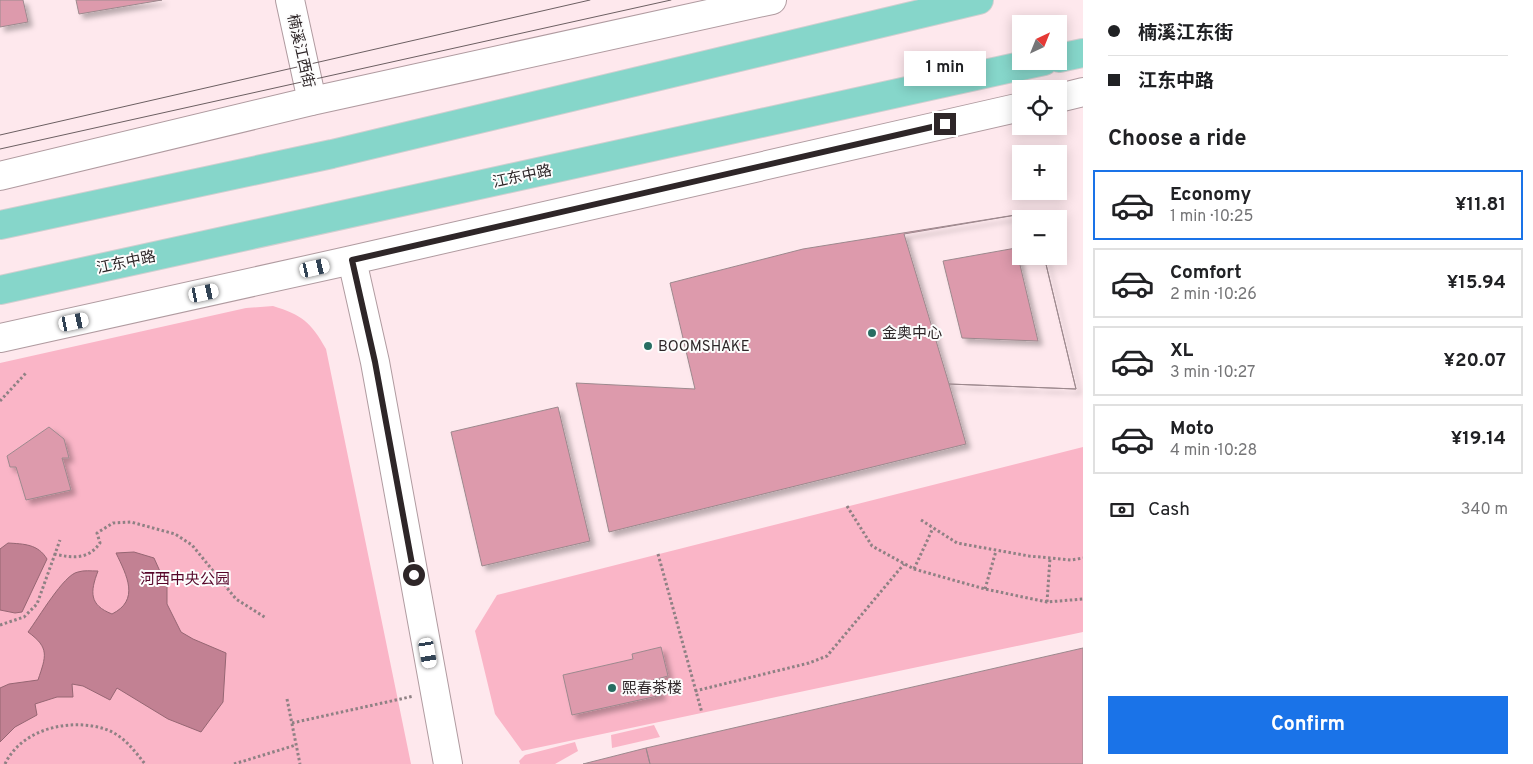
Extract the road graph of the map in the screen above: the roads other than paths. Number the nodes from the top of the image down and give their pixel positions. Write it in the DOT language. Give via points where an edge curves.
graph roads {
  1 [pos="290,0"];
  2 [pos="772,0"];
  3 [pos="979,0"];
  4 [pos="1083,53"];
  5 [pos="1068,56"];
  6 [pos="1012,68"];
  7 [pos="1083,92"];
  8 [pos="1067,96"];
  9 [pos="312,101"];
  10 [pos="1012,108"];
  11 [pos="0,176"];
  12 [pos="0,226"];
  13 [pos="352,260"];
  14 [pos="0,290"];
  15 [pos="0,338"];
  16 [pos="448,764"];
  1 -- 9 [label="street, 楠溪江西街"];
  2 -- 9 [label="street"];
  3 -- 12 [label="main road" via="332,154"];
  4 -- 5 [label="main road"];
  6 -- 14 [label="main road, 江东中路"];
  7 -- 8 [label="street"];
  9 -- 11 [label="street"];
  10 -- 13 [label="street"];
  13 -- 15 [label="street"];
  13 -- 16 [label="street" via="375,362"];
}
